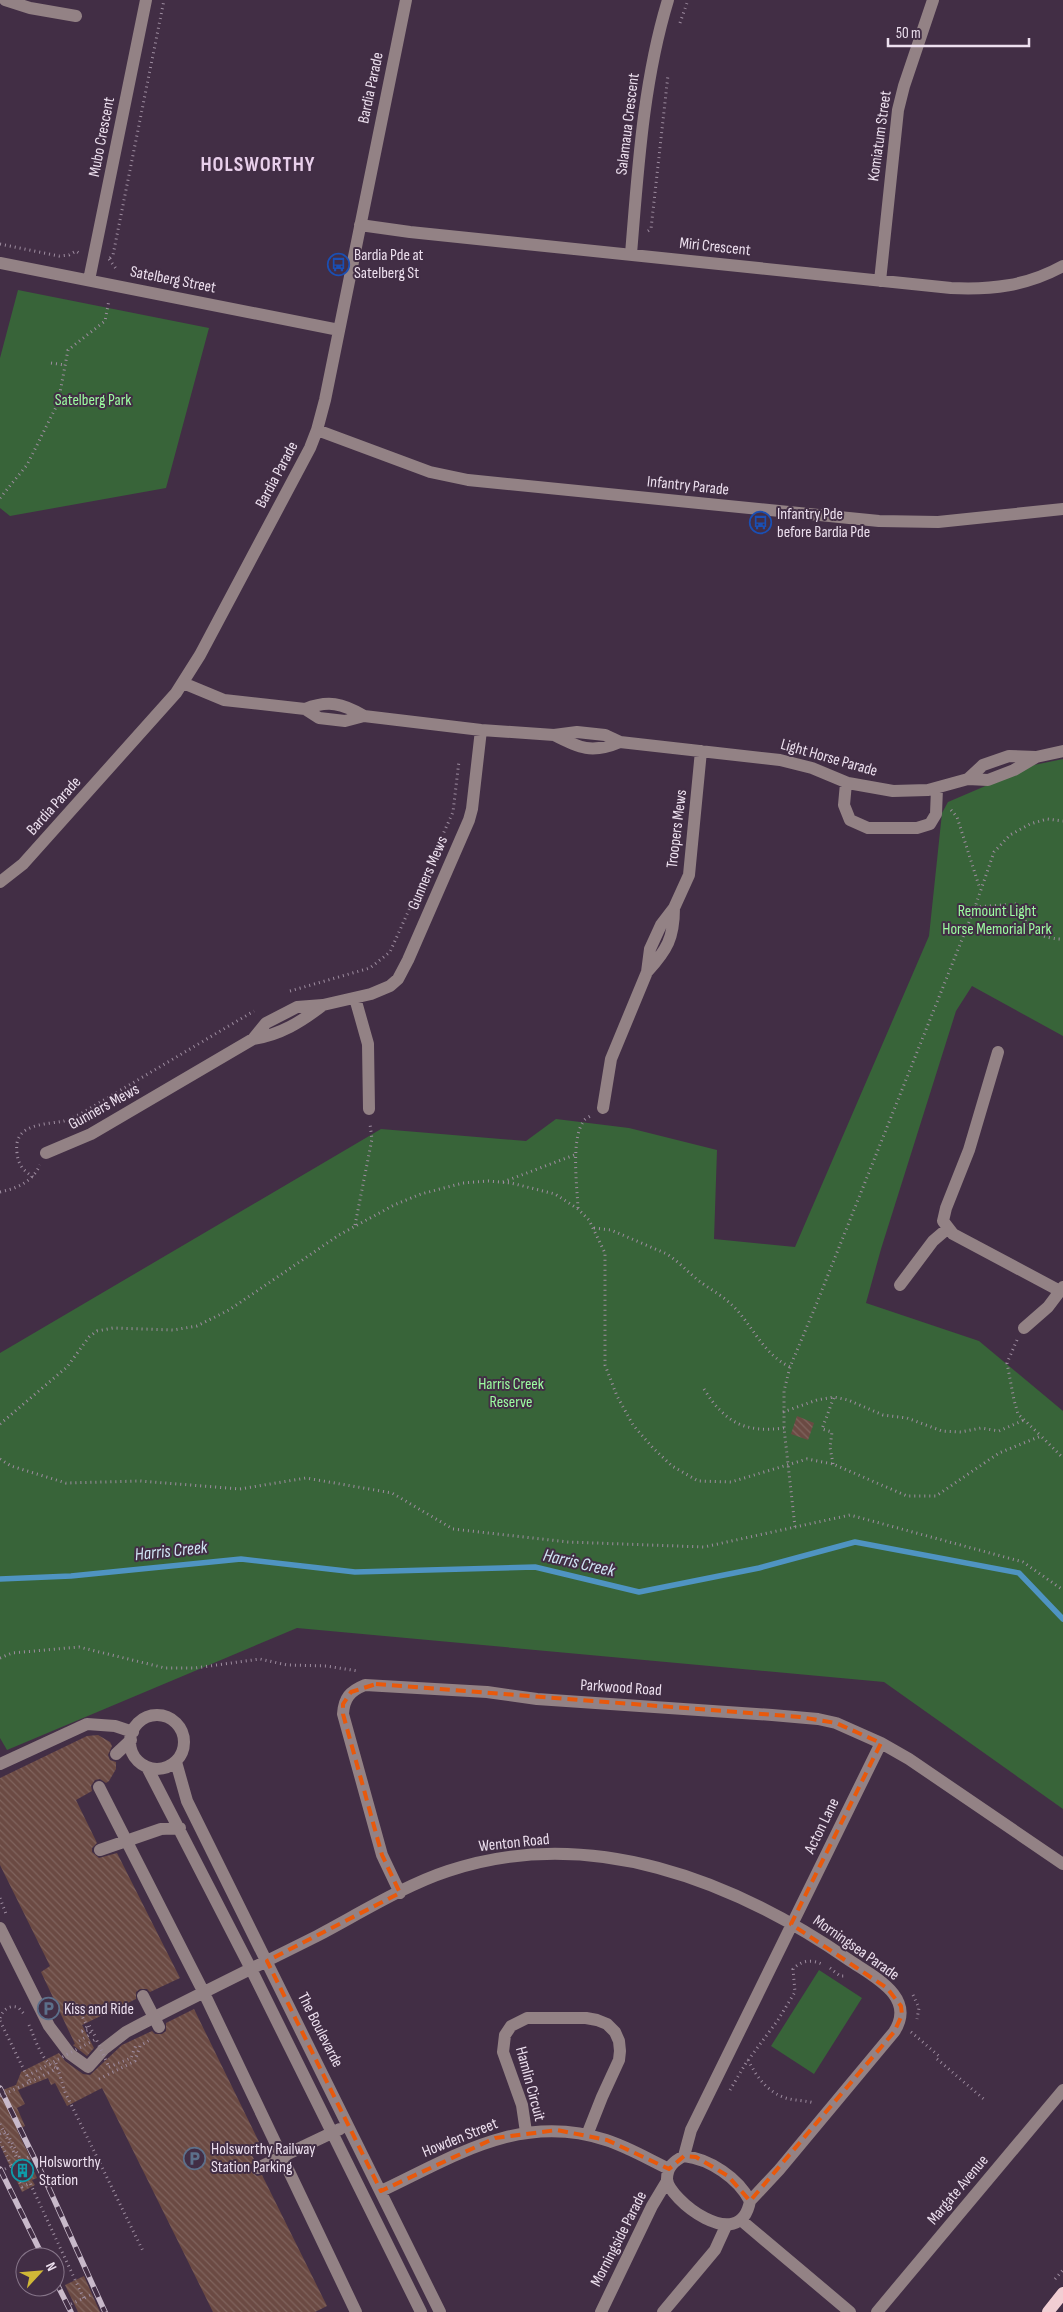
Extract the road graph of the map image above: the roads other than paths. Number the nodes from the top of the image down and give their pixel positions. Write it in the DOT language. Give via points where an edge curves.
graph roads {
  1 [pos="5,0"];
  2 [pos="146,0"];
  3 [pos="406,0"];
  4 [pos="668,0"];
  5 [pos="933,0"];
  6 [pos="76,16"];
  7 [pos="360,224"];
  8 [pos="631,254"];
  9 [pos="0,263"];
  10 [pos="1063,266"];
  11 [pos="89,280"];
  12 [pos="880,281"];
  13 [pos="339,330"];
  14 [pos="317,430"];
  15 [pos="1063,509"];
  16 [pos="183,683"];
  17 [pos="481,730"];
  18 [pos="1063,751"];
  19 [pos="701,752"];
  20 [pos="846,783"];
  21 [pos="937,788"];
  22 [pos="0,882"];
  23 [pos="355,998"];
  24 [pos="998,1052"];
  25 [pos="603,1108"];
  26 [pos="369,1109"];
  27 [pos="46,1153"];
  28 [pos="947,1229"];
  29 [pos="900,1285"];
  30 [pos="1062,1289"];
  31 [pos="1024,1328"];
  32 [pos="132,1736"];
  33 [pos="881,1743"];
  34 [pos="116,1754"];
  35 [pos="176,1762"];
  36 [pos="0,1764"];
  37 [pos="147,1767"];
  38 [pos="99,1788"];
  39 [pos="180,1828"];
  40 [pos="128,1841"];
  41 [pos="100,1850"];
  42 [pos="1063,1864"];
  43 [pos="400,1893"];
  44 [pos="792,1924"];
  45 [pos="0,1928"];
  46 [pos="266,1961"];
  47 [pos="251,1969"];
  48 [pos="204,1992"];
  49 [pos="143,1996"];
  50 [pos="159,2027"];
  51 [pos="1063,2090"];
  52 [pos="349,2125"];
  53 [pos="332,2132"];
  54 [pos="526,2132"];
  55 [pos="587,2135"];
  56 [pos="281,2156"];
  57 [pos="684,2156"];
  58 [pos="258,2168"];
  59 [pos="668,2175"];
  60 [pos="381,2192"];
  61 [pos="750,2202"];
  62 [pos="742,2221"];
  63 [pos="726,2226"];
  64 [pos="1063,2292"];
  65 [pos="356,2312"];
  66 [pos="421,2312"];
  67 [pos="440,2312"];
  68 [pos="601,2312"];
  69 [pos="663,2312"];
  70 [pos="850,2312"];
  71 [pos="878,2312"];
  72 [pos="1048,2312"];
  1 -- 6 [label="street"];
  2 -- 11 [label="street, Mubo Crescent"];
  3 -- 7 [label="street, Bardia Parade"];
  4 -- 8 [label="street, Salamaua Crescent" via="647,94"];
  5 -- 12 [label="street, Komiatum Street" via="898,110"];
  7 -- 8 [label="street, Miri Crescent"];
  7 -- 13 [label="street, Bardia Parade"];
  8 -- 12 [label="street, Miri Crescent"];
  9 -- 11 [label="street, Satelberg Street"];
  10 -- 12 [label="street, Miri Crescent" via="1036,279 1000,288 951,288"];
  11 -- 13 [label="street, Satelberg Street"];
  13 -- 14 [label="street, Bardia Parade"];
  14 -- 15 [label="street, Infantry Parade" via="416,467 468,480 879,521 938,522"];
  14 -- 16 [label="street, Bardia Parade"];
  16 -- 17 [label="street, Light Horse Parade" via="224,700 305,710 319,718 345,721 364,716"];
  16 -- 22 [label="street, Bardia Parade" via="169,703 23,864"];
  17 -- 19 [label="street, Light Horse Parade" via="554,735 577,732 605,735 620,742"];
  17 -- 23 [label="street, Gunners Mews" via="469,820 404,970 390,986"];
  18 -- 21 [label="street, Light Horse Parade" via="1009,756 983,766 968,779"];
  19 -- 20 [label="street, Light Horse Parade" via="796,763"];
  19 -- 25 [label="street, Troopers Mews" via="689,875 650,949 647,972 611,1059"];
  20 -- 21 [label="street, Light Horse Parade" via="886,790"];
  20 -- 21 [label="street" via="844,805 850,820 868,828 917,828 930,824 936,814"];
  23 -- 26 [label="street" via="368,1044"];
  23 -- 27 [label="street, Gunners Mews" via="323,1005 272,1036 254,1039 91,1134"];
  24 -- 28 [label="street" via="969,1150 943,1215"];
  28 -- 29 [label="street" via="933,1241"];
  28 -- 30 [label="street"];
  30 -- 31 [label="street" via="1048,1307"];
  32 -- 34 [label="street"];
  32 -- 35 [label="street" via="140,1721 148,1717 170,1719 184,1738 183,1750"];
  32 -- 36 [label="street" via="115,1726 87,1724"];
  32 -- 37 [label="street" via="135,1756"];
  33 -- 42 [label="street, Parkwood Road"];
  33 -- 43 [label="street, Parkwood Road" via="855,1730 818,1719 365,1685 351,1692 343,1704 342,1714 382,1855"];
  33 -- 44 [label="street, Acton Lane"];
  35 -- 37 [label="street" via="164,1768"];
  35 -- 46 [label="street, The Boulevarde" via="187,1801"];
  37 -- 39 [label="street"];
  38 -- 40 [label="street"];
  39 -- 40 [label="street" via="161,1829"];
  39 -- 47 [label="street"];
  40 -- 41 [label="street"];
  40 -- 48 [label="street"];
  43 -- 44 [label="street, Wenton Road" via="444,1872 484,1861 524,1855 592,1856 685,1875 733,1893"];
  43 -- 46 [label="street, Wenton Road"];
  44 -- 57 [label="street, Morningsea Parade" via="691,2130"];
  44 -- 61 [label="street, Morningsea Parade" via="888,1988 901,2006 902,2015 894,2032"];
  45 -- 48 [label="street, Wenton Road" via="49,2026 70,2054 88,2068 104,2049 126,2032"];
  46 -- 47 [label="street, Wenton Road"];
  46 -- 52 [label="street, The Boulevarde"];
  47 -- 48 [label="street, Wenton Road"];
  47 -- 53 [label="street"];
  48 -- 56 [label="street"];
  49 -- 50 [label="street, bridge"];
  51 -- 71 [label="street, Margate Avenue"];
  52 -- 53 [label="street"];
  52 -- 60 [label="street, The Boulevarde"];
  53 -- 56 [label="street"];
  53 -- 66 [label="street"];
  54 -- 55 [label="street, Howden Street" via="557,2130"];
  54 -- 55 [label="street, Hamlin Circuit" via="522,2105 503,2052 505,2035 511,2026 527,2018 586,2018 611,2028 619,2041 620,2051"];
  54 -- 60 [label="street, Howden Street" via="478,2145"];
  55 -- 59 [label="street, Howden Street" via="622,2146"];
  56 -- 58 [label="street"];
  56 -- 65 [label="street"];
  57 -- 59 [label="street" via="675,2160"];
  57 -- 61 [label="street" via="696,2157 728,2176 740,2186"];
  59 -- 63 [label="street, Howden Street" via="683,2202"];
  59 -- 68 [label="street, Morningside Parade"];
  60 -- 67 [label="street, The Boulevarde"];
  61 -- 62 [label="street"];
  62 -- 63 [label="street"];
  62 -- 70 [label="street"];
  63 -- 69 [label="street" via="715,2250"];
  64 -- 72 [label="main road"];
}
